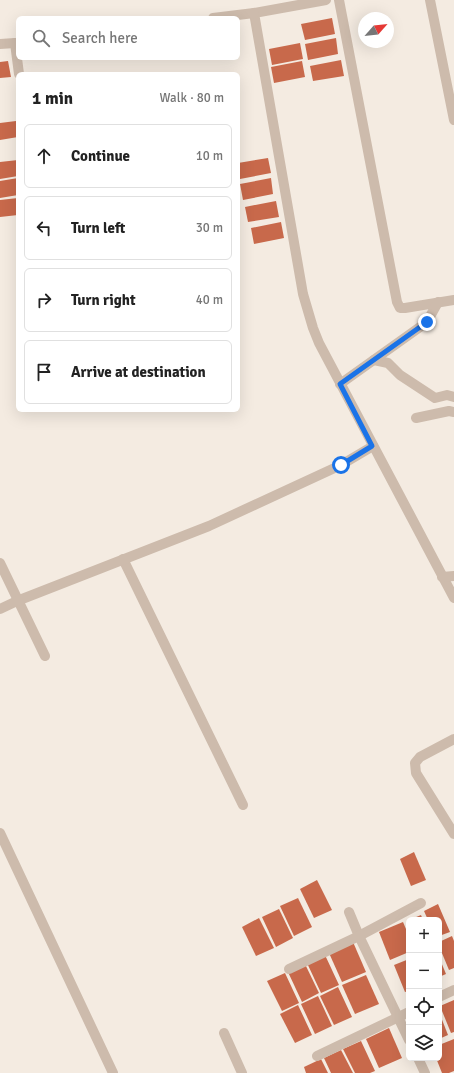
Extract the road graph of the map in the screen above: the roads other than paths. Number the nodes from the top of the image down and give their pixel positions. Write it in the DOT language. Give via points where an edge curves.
graph roads {
  1 [pos="326,0"];
  2 [pos="339,0"];
  3 [pos="430,0"];
  4 [pos="296,2"];
  5 [pos="254,13"];
  6 [pos="229,16"];
  7 [pos="16,43"];
  8 [pos="0,44"];
  9 [pos="18,60"];
  10 [pos="19,72"];
  11 [pos="450,73"];
  12 [pos="454,120"];
  13 [pos="454,300"];
  14 [pos="438,302"];
  15 [pos="374,360"];
  16 [pos="340,384"];
  17 [pos="454,397"];
  18 [pos="454,412"];
  19 [pos="416,418"];
  20 [pos="372,446"];
  21 [pos="123,559"];
  22 [pos="0,563"];
  23 [pos="454,576"];
  24 [pos="442,577"];
  25 [pos="454,598"];
  26 [pos="17,601"];
  27 [pos="0,609"];
  28 [pos="45,656"];
  29 [pos="454,739"];
  30 [pos="243,805"];
  31 [pos="0,834"];
  32 [pos="454,834"];
  33 [pos="421,903"];
  34 [pos="349,912"];
  35 [pos="359,936"];
  36 [pos="289,969"];
  37 [pos="454,990"];
  38 [pos="442,996"];
  39 [pos="406,1013"];
  40 [pos="398,1017"];
  41 [pos="224,1033"];
  42 [pos="406,1034"];
  43 [pos="317,1056"];
  44 [pos="419,1061"];
  45 [pos="113,1073"];
  46 [pos="242,1073"];
  47 [pos="425,1073"];
  1 -- 4 [label="street"];
  2 -- 14 [label="street" via="398,302 400,308"];
  3 -- 11 [label="street"];
  4 -- 5 [label="street"];
  5 -- 6 [label="street"];
  5 -- 16 [label="street" via="303,294 319,343"];
  7 -- 8 [label="street"];
  9 -- 10 [label="street"];
  11 -- 12 [label="street"];
  13 -- 14 [label="street"];
  14 -- 15 [label="street" via="427,322"];
  15 -- 16 [label="street"];
  15 -- 17 [label="street" via="388,363 400,375 435,398 447,395"];
  16 -- 20 [label="street"];
  18 -- 19 [label="street"];
  20 -- 21 [label="street" via="341,465 209,526"];
  20 -- 24 [label="street"];
  21 -- 26 [label="street"];
  21 -- 30 [label="street"];
  22 -- 26 [label="street"];
  23 -- 24 [label="street"];
  24 -- 25 [label="street"];
  26 -- 27 [label="street"];
  26 -- 28 [label="street"];
  29 -- 32 [label="street" via="420,757 415,763 416,773"];
  31 -- 45 [label="street"];
  33 -- 35 [label="street"];
  34 -- 35 [label="street"];
  35 -- 36 [label="street"];
  35 -- 40 [label="street"];
  37 -- 38 [label="street"];
  39 -- 40 [label="street"];
  40 -- 42 [label="street"];
  40 -- 43 [label="street"];
  41 -- 46 [label="street"];
  44 -- 47 [label="street"];
}
